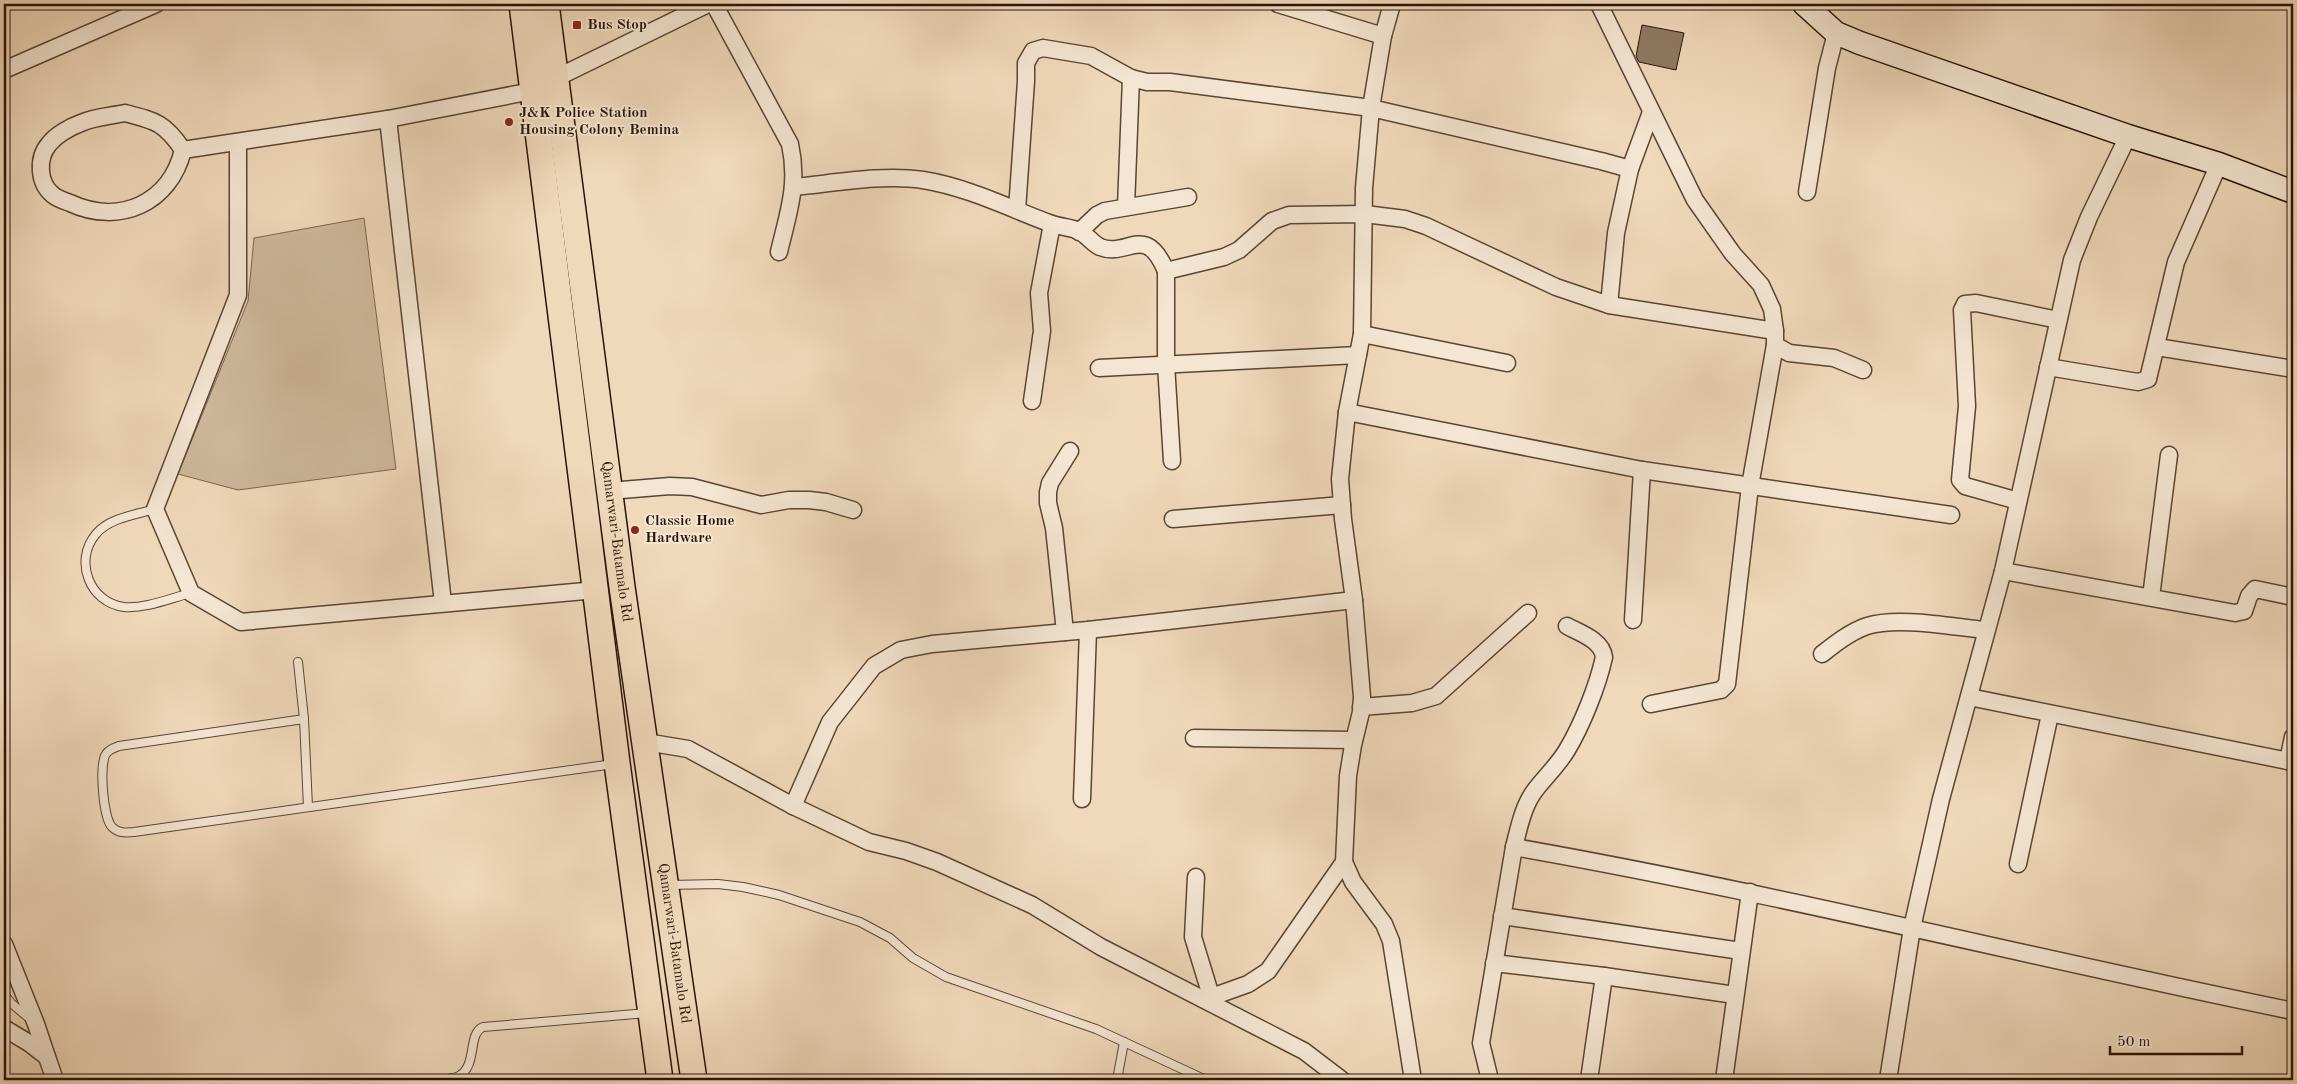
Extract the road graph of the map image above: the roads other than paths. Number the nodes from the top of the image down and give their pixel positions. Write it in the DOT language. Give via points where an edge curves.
graph roads {
  1 [pos="152,4"];
  2 [pos="522,4"];
  3 [pos="546,4"];
  4 [pos="708,4"];
  5 [pos="714,4"];
  6 [pos="1278,4"];
  7 [pos="1392,4"];
  8 [pos="1600,4"];
  9 [pos="1804,4"];
  10 [pos="1836,33"];
  11 [pos="1383,36"];
  12 [pos="4,70"];
  13 [pos="1131,78"];
  14 [pos="554,79"];
  15 [pos="532,91"];
  16 [pos="1371,108"];
  17 [pos="1651,112"];
  18 [pos="388,119"];
  19 [pos="2128,136"];
  20 [pos="238,142"];
  21 [pos="183,150"];
  22 [pos="2219,164"];
  23 [pos="1630,169"];
  24 [pos="794,187"];
  25 [pos="1807,192"];
  26 [pos="2293,192"];
  27 [pos="1188,198"];
  28 [pos="1126,207"];
  29 [pos="1017,210"];
  30 [pos="1365,214"];
  31 [pos="1052,224"];
  32 [pos="1079,232"];
  33 [pos="779,252"];
  34 [pos="1166,271"];
  35 [pos="1609,305"];
  36 [pos="2058,320"];
  37 [pos="1362,334"];
  38 [pos="1775,338"];
  39 [pos="2156,347"];
  40 [pos="1358,355"];
  41 [pos="1507,363"];
  42 [pos="1166,364"];
  43 [pos="1099,368"];
  44 [pos="2048,368"];
  45 [pos="2293,369"];
  46 [pos="1863,370"];
  47 [pos="1032,401"];
  48 [pos="1348,412"];
  49 [pos="1070,451"];
  50 [pos="2168,455"];
  51 [pos="1172,461"];
  52 [pos="1642,470"];
  53 [pos="1750,486"];
  54 [pos="609,491"];
  55 [pos="2018,501"];
  56 [pos="1342,505"];
  57 [pos="155,508"];
  58 [pos="853,510"];
  59 [pos="1951,515"];
  60 [pos="1172,519"];
  61 [pos="2003,571"];
  62 [pos="596,590"];
  63 [pos="192,593"];
  64 [pos="2152,597"];
  65 [pos="2293,597"];
  66 [pos="1354,600"];
  67 [pos="443,603"];
  68 [pos="1528,613"];
  69 [pos="1633,620"];
  70 [pos="1567,626"];
  71 [pos="1088,630"];
  72 [pos="1985,630"];
  73 [pos="1065,632"];
  74 [pos="1822,654"];
  75 [pos="298,662"];
  76 [pos="1969,697"];
  77 [pos="1651,704"];
  78 [pos="1361,707"];
  79 [pos="2050,714"];
  80 [pos="304,720"];
  81 [pos="2293,737"];
  82 [pos="1194,738"];
  83 [pos="1354,740"];
  84 [pos="646,742"];
  85 [pos="2291,761"];
  86 [pos="617,763"];
  87 [pos="1082,799"];
  88 [pos="793,806"];
  89 [pos="308,807"];
  90 [pos="1514,847"];
  91 [pos="1344,862"];
  92 [pos="2018,864"];
  93 [pos="1196,877"];
  94 [pos="666,885"];
  95 [pos="1750,892"];
  96 [pos="1502,916"];
  97 [pos="1912,928"];
  98 [pos="4,944"];
  99 [pos="1742,951"];
  100 [pos="1494,963"];
  101 [pos="1604,976"];
  102 [pos="4,994"];
  103 [pos="1735,995"];
  104 [pos="1209,998"];
  105 [pos="2293,1011"];
  106 [pos="651,1012"];
  107 [pos="36,1024"];
  108 [pos="4,1028"];
  109 [pos="1124,1042"];
  110 [pos="47,1058"];
  111 [pos="55,1080"];
  112 [pos="439,1080"];
  113 [pos="660,1080"];
  114 [pos="694,1080"];
  115 [pos="1117,1080"];
  116 [pos="1206,1080"];
  117 [pos="1342,1080"];
  118 [pos="1413,1080"];
  119 [pos="1490,1080"];
  120 [pos="1589,1080"];
  121 [pos="1724,1080"];
  122 [pos="1888,1080"];
  1 -- 12 [label="street"];
  2 -- 15 [label="main road, Qamarwari-Batamalo Rd"];
  3 -- 14 [label="main road, Qamarwari-Batamalo Rd"];
  4 -- 14 [label="street"];
  5 -- 24 [label="street" via="790,144"];
  6 -- 11 [label="street"];
  7 -- 11 [label="street"];
  8 -- 17 [label="street"];
  9 -- 10 [label="street"];
  10 -- 19 [label="street"];
  10 -- 25 [label="street" via="1827,68"];
  11 -- 16 [label="street"];
  13 -- 16 [label="street"];
  13 -- 28 [label="street"];
  13 -- 29 [label="street" via="1091,56 1076,52 1042,48 1028,56"];
  14 -- 54 [label="main road, Qamarwari-Batamalo Rd"];
  15 -- 18 [label="street"];
  15 -- 62 [label="main road, Qamarwari-Batamalo Rd"];
  16 -- 23 [label="street"];
  16 -- 30 [label="street"];
  17 -- 23 [label="street"];
  17 -- 38 [label="street" via="1695,200 1764,291 1772,309"];
  18 -- 20 [label="street"];
  18 -- 67 [label="street"];
  19 -- 22 [label="street"];
  19 -- 36 [label="street" via="2072,260"];
  20 -- 21 [label="street"];
  20 -- 57 [label="street" via="238,295"];
  21 -- 21 [label="street" via="170,131 150,120 125,114 82,122 48,144 40,162 43,182 53,196 80,208 104,213 134,208 154,198 169,183"];
  22 -- 26 [label="street"];
  22 -- 39 [label="street" via="2176,262"];
  23 -- 35 [label="street" via="1616,233"];
  24 -- 29 [label="street" via="893,178 923,180"];
  24 -- 33 [label="street"];
  27 -- 28 [label="street"];
  28 -- 32 [label="street" via="1096,215"];
  29 -- 31 [label="street"];
  30 -- 34 [label="street" via="1290,215 1272,221 1239,250 1224,257"];
  30 -- 35 [label="street" via="1426,226 1556,287"];
  30 -- 37 [label="street"];
  31 -- 32 [label="street"];
  31 -- 47 [label="street" via="1040,293 1042,331"];
  32 -- 34 [label="street" via="1104,248 1146,246 1161,257"];
  34 -- 42 [label="street"];
  35 -- 38 [label="street"];
  36 -- 44 [label="street"];
  36 -- 55 [label="street" via="1976,304 1964,304 1962,310 1967,406 1960,480 1966,486"];
  37 -- 40 [label="street"];
  37 -- 41 [label="street"];
  38 -- 46 [label="street" via="1789,353 1834,358"];
  38 -- 53 [label="street"];
  39 -- 44 [label="street" via="2150,375 2144,382"];
  39 -- 45 [label="street"];
  40 -- 42 [label="street"];
  40 -- 48 [label="street"];
  42 -- 43 [label="street"];
  42 -- 51 [label="street"];
  44 -- 55 [label="street"];
  48 -- 52 [label="street"];
  48 -- 56 [label="street" via="1340,479"];
  49 -- 73 [label="street" via="1048,492"];
  50 -- 64 [label="street"];
  52 -- 53 [label="street"];
  52 -- 69 [label="street"];
  53 -- 59 [label="street"];
  53 -- 77 [label="street" via="1728,684 1722,690"];
  54 -- 58 [label="street" via="670,486 692,488 761,505 809,500"];
  54 -- 84 [label="main road, Qamarwari-Batamalo Rd"];
  55 -- 61 [label="street"];
  56 -- 60 [label="street"];
  56 -- 66 [label="street"];
  57 -- 63 [label="street"];
  57 -- 63 [label="lane" via="113,522 96,534 86,553 85,564 91,585 106,601 126,607"];
  61 -- 64 [label="street"];
  61 -- 72 [label="street"];
  62 -- 67 [label="street"];
  62 -- 86 [label="main road, Qamarwari-Batamalo Rd"];
  63 -- 67 [label="street" via="241,622"];
  64 -- 65 [label="street" via="2235,613 2244,611 2255,589"];
  66 -- 71 [label="street"];
  66 -- 78 [label="street"];
  68 -- 78 [label="street" via="1436,696 1412,703"];
  70 -- 90 [label="street" via="1601,647 1603,663 1568,749 1528,803"];
  71 -- 73 [label="street"];
  71 -- 87 [label="street"];
  72 -- 74 [label="street" via="1894,621 1848,634"];
  72 -- 76 [label="street"];
  73 -- 88 [label="street" via="932,644 901,650 874,666 830,722"];
  75 -- 80 [label="lane"];
  76 -- 79 [label="street"];
  76 -- 97 [label="street" via="1941,799"];
  78 -- 83 [label="street"];
  79 -- 85 [label="street"];
  79 -- 92 [label="street"];
  80 -- 89 [label="lane"];
  80 -- 89 [label="lane" via="119,746 104,755 101,771 108,821 123,833"];
  81 -- 85 [label="street"];
  82 -- 83 [label="street"];
  83 -- 91 [label="street" via="1348,776"];
  84 -- 88 [label="street" via="696,752"];
  84 -- 94 [label="main road, Qamarwari-Batamalo Rd"];
  86 -- 89 [label="lane"];
  86 -- 106 [label="main road, Qamarwari-Batamalo Rd"];
  88 -- 104 [label="street" via="869,842 937,862 1032,905 1101,947"];
  90 -- 95 [label="street"];
  90 -- 96 [label="street"];
  91 -- 104 [label="street" via="1268,971 1248,984"];
  91 -- 118 [label="street" via="1353,882 1384,924 1391,941"];
  93 -- 104 [label="street" via="1193,937"];
  94 -- 109 [label="lane" via="743,887 860,922 890,938 913,958 946,977 1096,1029"];
  94 -- 114 [label="main road, Qamarwari-Batamalo Rd"];
  95 -- 97 [label="street"];
  95 -- 99 [label="street"];
  96 -- 99 [label="street"];
  96 -- 100 [label="street"];
  97 -- 105 [label="street"];
  97 -- 122 [label="street"];
  98 -- 107 [label="street"];
  99 -- 103 [label="street"];
  100 -- 101 [label="street"];
  100 -- 119 [label="street" via="1481,1044"];
  101 -- 103 [label="street"];
  101 -- 120 [label="street"];
  102 -- 107 [label="lane"];
  103 -- 121 [label="street"];
  104 -- 117 [label="street" via="1304,1051"];
  106 -- 112 [label="lane" via="483,1027 477,1031 467,1069 458,1077"];
  106 -- 113 [label="main road, Qamarwari-Batamalo Rd"];
  107 -- 110 [label="street"];
  108 -- 110 [label="street"];
  109 -- 115 [label="lane"];
  109 -- 116 [label="lane"];
  110 -- 111 [label="street"];
}
